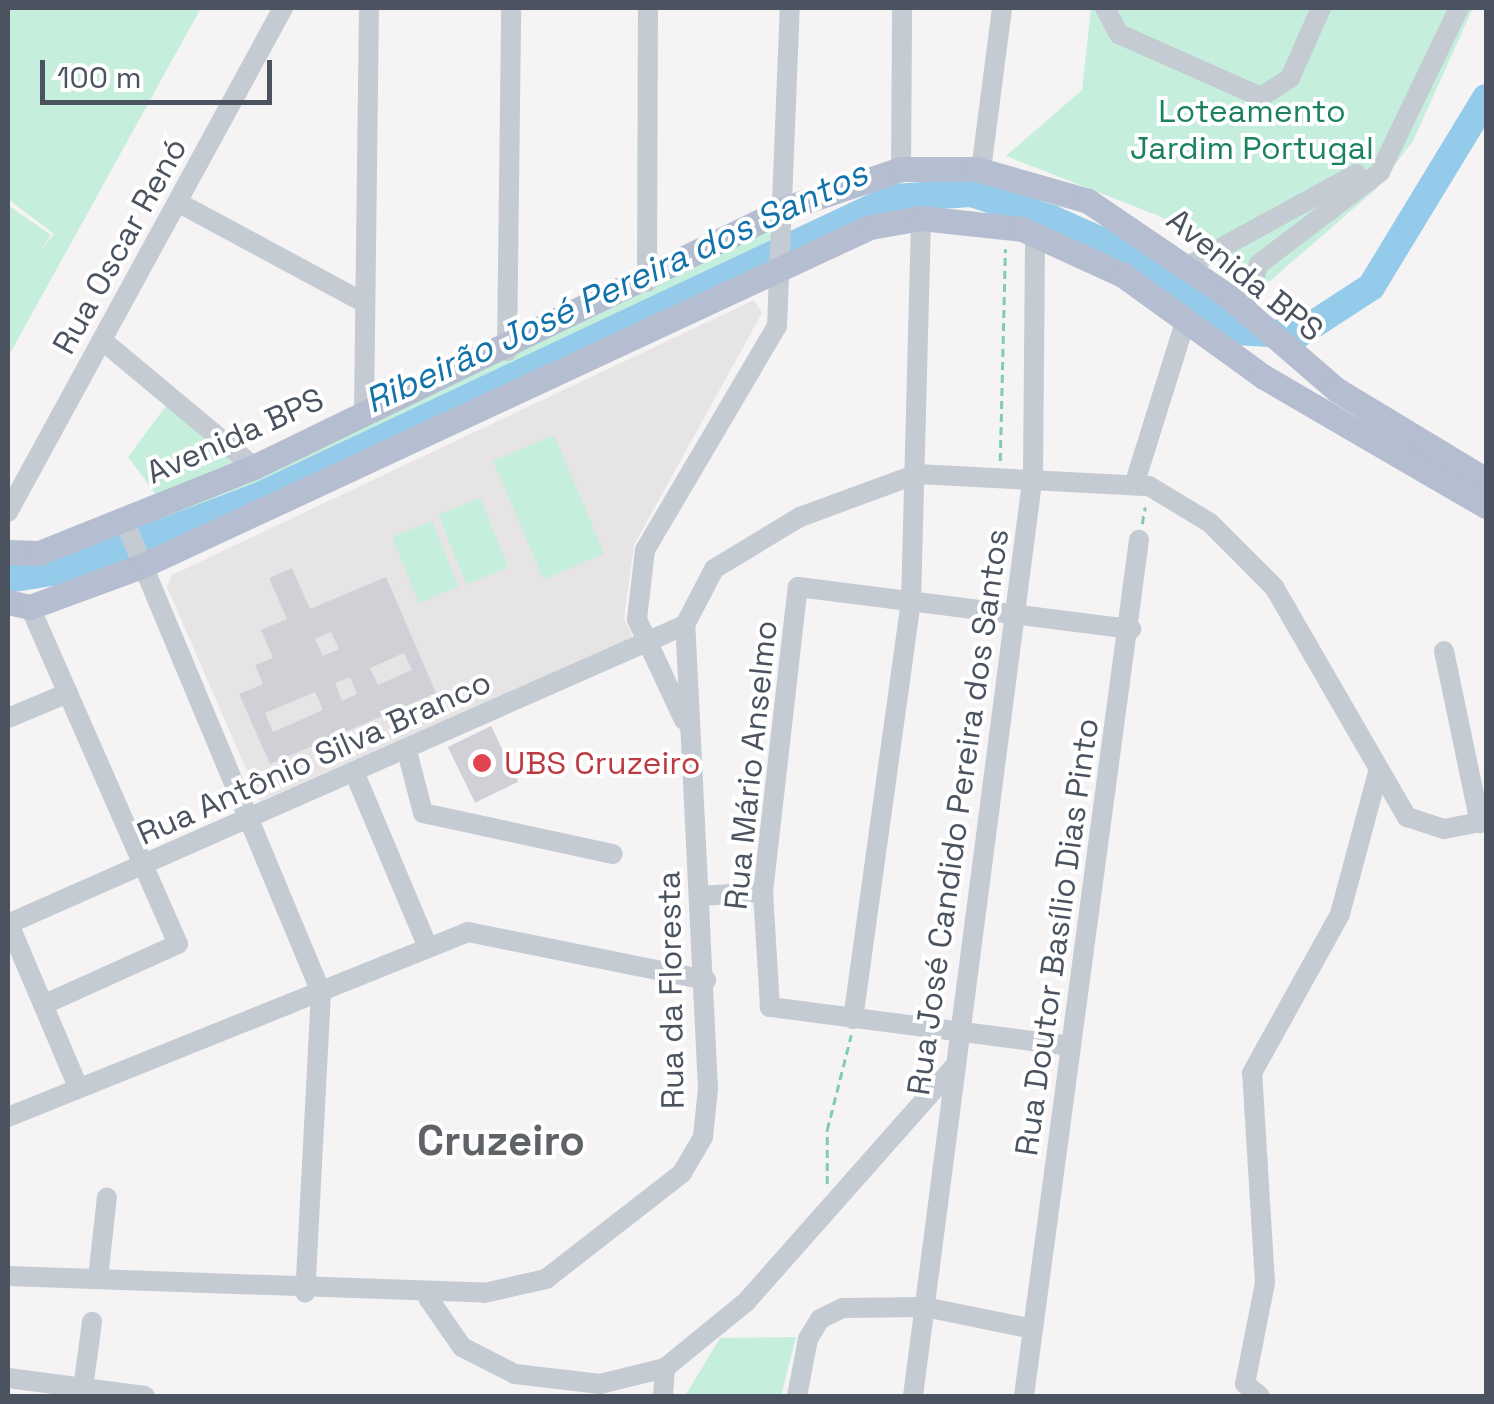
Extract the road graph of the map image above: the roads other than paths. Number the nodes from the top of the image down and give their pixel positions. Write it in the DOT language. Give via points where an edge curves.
graph roads {
  1 [pos="283,8"];
  2 [pos="369,8"];
  3 [pos="511,8"];
  4 [pos="648,8"];
  5 [pos="790,8"];
  6 [pos="902,8"];
  7 [pos="1002,8"];
  8 [pos="1105,8"];
  9 [pos="1320,8"];
  10 [pos="1459,8"];
  11 [pos="1400,131"];
  12 [pos="982,161"];
  13 [pos="901,169"];
  14 [pos="179,203"];
  15 [pos="788,211"];
  16 [pos="921,218"];
  17 [pos="1035,234"];
  18 [pos="1236,240"];
  19 [pos="1260,264"];
  20 [pos="1188,266"];
  21 [pos="782,268"];
  22 [pos="647,282"];
  23 [pos="365,303"];
  24 [pos="1248,314"];
  25 [pos="1186,319"];
  26 [pos="103,341"];
  27 [pos="508,351"];
  28 [pos="364,413"];
  29 [pos="254,467"];
  30 [pos="917,474"];
  31 [pos="1033,474"];
  32 [pos="1486,480"];
  33 [pos="1142,484"];
  34 [pos="1486,506"];
  35 [pos="8,512"];
  36 [pos="1139,540"];
  37 [pos="135,545"];
  38 [pos="8,552"];
  39 [pos="911,602"];
  40 [pos="19,604"];
  41 [pos="1017,615"];
  42 [pos="685,625"];
  43 [pos="1131,629"];
  44 [pos="644,646"];
  45 [pos="1444,652"];
  46 [pos="68,692"];
  47 [pos="8,718"];
  48 [pos="691,735"];
  49 [pos="407,750"];
  50 [pos="1378,772"];
  51 [pos="355,774"];
  52 [pos="252,818"];
  53 [pos="1483,822"];
  54 [pos="613,854"];
  55 [pos="144,865"];
  56 [pos="763,892"];
  57 [pos="700,896"];
  58 [pos="8,923"];
  59 [pos="428,945"];
  60 [pos="706,980"];
  61 [pos="321,992"];
  62 [pos="43,1005"];
  63 [pos="853,1019"];
  64 [pos="960,1031"];
  65 [pos="1071,1046"];
  66 [pos="955,1066"];
  67 [pos="78,1086"];
  68 [pos="8,1117"];
  69 [pos="107,1197"];
  70 [pos="8,1276"];
  71 [pos="98,1278"];
  72 [pos="305,1293"];
  73 [pos="428,1298"];
  74 [pos="926,1306"];
  75 [pos="92,1322"];
  76 [pos="1033,1329"];
  77 [pos="664,1368"];
  78 [pos="8,1378"];
  79 [pos="83,1392"];
  80 [pos="145,1396"];
  81 [pos="663,1396"];
  82 [pos="798,1396"];
  83 [pos="913,1396"];
  84 [pos="1024,1396"];
  85 [pos="1260,1396"];
  1 -- 14 [label="street, Rua Oscar Renó"];
  2 -- 23 [label="street"];
  3 -- 27 [label="street"];
  4 -- 22 [label="street"];
  5 -- 15 [label="street"];
  6 -- 13 [label="street"];
  7 -- 12 [label="street"];
  8 -- 9 [label="street" via="1118,34 1261,96 1290,78"];
  10 -- 11 [label="street"];
  11 -- 18 [label="street" via="1372,163"];
  11 -- 19 [label="street" via="1380,172"];
  12 -- 13 [label="main road, Avenida BPS"];
  12 -- 20 [label="main road, Avenida BPS" via="1088,201"];
  13 -- 15 [label="main road, Avenida BPS"];
  14 -- 23 [label="street"];
  14 -- 26 [label="street, Rua Oscar Renó"];
  15 -- 21 [label="street"];
  15 -- 22 [label="main road, Avenida BPS"];
  16 -- 17 [label="main road, Avenida BPS"];
  16 -- 21 [label="main road, Avenida BPS" via="870,227"];
  16 -- 30 [label="street"];
  17 -- 25 [label="main road, Avenida BPS" via="1123,275"];
  17 -- 31 [label="street, Rua José Candido Pereira dos Santos"];
  18 -- 19 [label="street"];
  18 -- 20 [label="street"];
  19 -- 24 [label="street"];
  20 -- 24 [label="main road, Avenida BPS"];
  21 -- 37 [label="main road, Avenida BPS"];
  21 -- 44 [label="street" via="777,326 645,550 637,620"];
  22 -- 27 [label="main road, Avenida BPS"];
  23 -- 28 [label="street"];
  24 -- 32 [label="main road, Avenida BPS" via="1292,357"];
  25 -- 33 [label="street"];
  25 -- 34 [label="main road, Avenida BPS" via="1264,377"];
  26 -- 29 [label="street"];
  26 -- 35 [label="street, Rua Oscar Renó"];
  27 -- 28 [label="main road, Avenida BPS"];
  28 -- 29 [label="main road, Avenida BPS"];
  29 -- 37 [label="main road, Avenida BPS"];
  30 -- 31 [label="street"];
  30 -- 39 [label="street"];
  30 -- 42 [label="street" via="800,517 714,570"];
  31 -- 33 [label="street"];
  31 -- 41 [label="street, Rua José Candido Pereira dos Santos"];
  33 -- 50 [label="street" via="1210,524 1274,587"];
  36 -- 43 [label="street, Rua Doutor Basílio Dias Pinto"];
  37 -- 38 [label="main road, Avenida BPS"];
  37 -- 40 [label="main road, Avenida BPS"];
  37 -- 52 [label="street"];
  39 -- 41 [label="street"];
  39 -- 56 [label="street, Rua Mário Anselmo" via="798,588"];
  39 -- 63 [label="street"];
  40 -- 46 [label="street"];
  41 -- 43 [label="street"];
  41 -- 64 [label="street, Rua José Candido Pereira dos Santos"];
  42 -- 44 [label="street"];
  42 -- 48 [label="street, Rua da Floresta"];
  43 -- 65 [label="street, Rua Doutor Basílio Dias Pinto"];
  44 -- 48 [label="street"];
  44 -- 49 [label="street, Rua Antônio Silva Branco"];
  45 -- 53 [label="street"];
  46 -- 47 [label="street"];
  46 -- 55 [label="street"];
  48 -- 57 [label="street, Rua da Floresta"];
  49 -- 51 [label="street, Rua Antônio Silva Branco"];
  49 -- 54 [label="street" via="423,813"];
  50 -- 53 [label="street" via="1422,826"];
  50 -- 85 [label="street" via="1340,914 1252,1074 1265,1283 1244,1384"];
  51 -- 52 [label="street, Rua Antônio Silva Branco"];
  51 -- 59 [label="street"];
  52 -- 55 [label="street, Rua Antônio Silva Branco"];
  52 -- 61 [label="street"];
  55 -- 58 [label="street, Rua Antônio Silva Branco"];
  55 -- 62 [label="street" via="178,944"];
  56 -- 57 [label="street"];
  56 -- 63 [label="street, Rua Mário Anselmo" via="770,1008"];
  57 -- 60 [label="street, Rua da Floresta"];
  58 -- 62 [label="street"];
  59 -- 60 [label="street" via="468,932"];
  59 -- 61 [label="street"];
  60 -- 73 [label="street, Rua da Floresta" via="704,1138 682,1172 546,1279"];
  61 -- 67 [label="street"];
  61 -- 72 [label="street"];
  62 -- 67 [label="street"];
  63 -- 64 [label="street"];
  64 -- 65 [label="street"];
  64 -- 66 [label="street, Rua José Candido Pereira dos Santos"];
  65 -- 76 [label="street, Rua Doutor Basílio Dias Pinto"];
  66 -- 74 [label="street, Rua José Candido Pereira dos Santos"];
  66 -- 77 [label="street" via="746,1302"];
  67 -- 68 [label="street"];
  69 -- 71 [label="street"];
  70 -- 71 [label="street, Rua da Floresta"];
  71 -- 72 [label="street, Rua da Floresta"];
  72 -- 73 [label="street, Rua da Floresta"];
  73 -- 77 [label="street" via="462,1347 515,1374 600,1384"];
  74 -- 76 [label="street"];
  74 -- 82 [label="street" via="868,1302 820,1319"];
  74 -- 83 [label="street, Rua José Candido Pereira dos Santos"];
  75 -- 79 [label="street"];
  76 -- 84 [label="street, Rua Doutor Basílio Dias Pinto"];
  77 -- 81 [label="street"];
  78 -- 79 [label="street"];
  79 -- 80 [label="street"];
}
